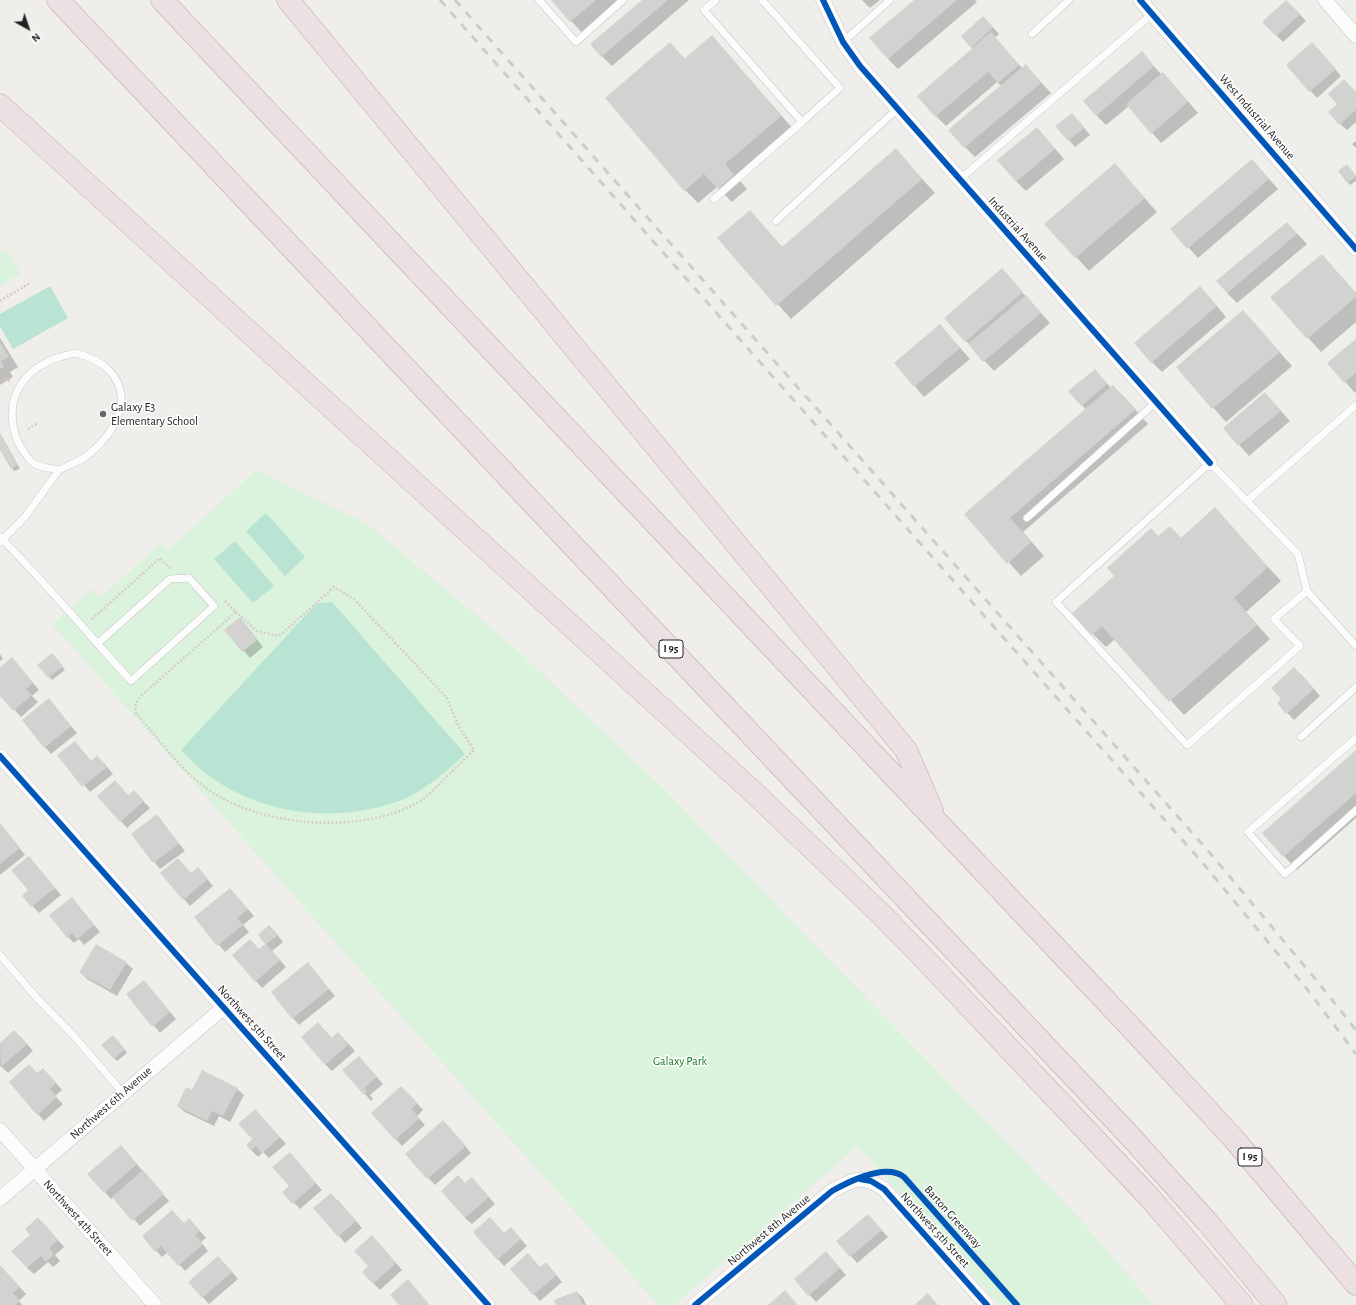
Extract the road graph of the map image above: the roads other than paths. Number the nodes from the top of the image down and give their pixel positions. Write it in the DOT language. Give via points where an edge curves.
graph roads {
  1 [pos="58,0"];
  2 [pos="162,0"];
  3 [pos="288,0"];
  4 [pos="539,0"];
  5 [pos="623,0"];
  6 [pos="716,0"];
  7 [pos="762,0"];
  8 [pos="824,0"];
  9 [pos="890,0"];
  10 [pos="1069,0"];
  11 [pos="1140,0"];
  12 [pos="1325,0"];
  13 [pos="1152,14"];
  14 [pos="1032,34"];
  15 [pos="1356,36"];
  16 [pos="843,42"];
  17 [pos="0,105"];
  18 [pos="897,109"];
  19 [pos="802,122"];
  20 [pos="958,180"];
  21 [pos="714,200"];
  22 [pos="776,221"];
  23 [pos="1356,249"];
  24 [pos="1156,402"];
  25 [pos="1356,405"];
  26 [pos="1210,463"];
  27 [pos="59,470"];
  28 [pos="1247,502"];
  29 [pos="1027,518"];
  30 [pos="1,540"];
  31 [pos="1307,591"];
  32 [pos="97,644"];
  33 [pos="1356,646"];
  34 [pos="1356,687"];
  35 [pos="1301,737"];
  36 [pos="1356,738"];
  37 [pos="0,756"];
  38 [pos="1356,810"];
  39 [pos="938,824"];
  40 [pos="0,955"];
  41 [pos="223,1008"];
  42 [pos="122,1094"];
  43 [pos="0,1130"];
  44 [pos="34,1169"];
  45 [pos="860,1179"];
  46 [pos="0,1199"];
  47 [pos="1356,1284"];
  48 [pos="155,1305"];
  49 [pos="488,1305"];
  50 [pos="695,1305"];
  51 [pos="987,1305"];
  52 [pos="1242,1305"];
  53 [pos="1276,1305"];
  1 -- 53 [label="highway, I 95" via="1128,1135 1208,1223"];
  2 -- 39 [label="highway, I 95"];
  3 -- 39 [label="highway" via="906,750"];
  4 -- 5 [label="lane" via="576,42"];
  6 -- 19 [label="lane" via="704,10"];
  7 -- 19 [label="lane" via="840,88"];
  8 -- 16 [label="street, Industrial Avenue"];
  9 -- 16 [label="lane"];
  10 -- 14 [label="lane"];
  11 -- 13 [label="street, West Industrial Avenue"];
  12 -- 15 [label="street"];
  13 -- 20 [label="lane"];
  13 -- 23 [label="street, West Industrial Avenue"];
  16 -- 18 [label="street, Industrial Avenue"];
  17 -- 52 [label="highway" via="838,872 898,931 1125,1171 1188,1240"];
  18 -- 20 [label="street, Industrial Avenue"];
  18 -- 22 [label="lane"];
  19 -- 21 [label="lane"];
  20 -- 24 [label="street, Industrial Avenue"];
  24 -- 26 [label="street, Industrial Avenue"];
  24 -- 29 [label="lane"];
  25 -- 28 [label="lane"];
  26 -- 28 [label="lane"];
  26 -- 31 [label="lane" via="1056,602 1187,745 1300,646 1274,618"];
  27 -- 27 [label="lane" via="88,455 106,437 117,422 120,412 120,388 114,377 105,366 92,357 76,352 57,356 31,370 15,385 8,400 11,427 23,450 35,464"];
  27 -- 30 [label="lane" via="24,518"];
  28 -- 31 [label="lane" via="1298,554"];
  30 -- 32 [label="lane"];
  31 -- 33 [label="lane"];
  32 -- 32 [label="lane" via="131,681 214,606 189,578 170,579"];
  34 -- 35 [label="lane"];
  36 -- 38 [label="lane" via="1248,832 1285,874"];
  37 -- 41 [label="street, Northwest 5th Street"];
  39 -- 47 [label="highway, I 95" via="1233,1138"];
  40 -- 42 [label="lane" via="74,1036"];
  41 -- 42 [label="street, Northwest 6th Avenue"];
  41 -- 49 [label="street, Northwest 5th Street"];
  42 -- 44 [label="street, Northwest 6th Avenue"];
  43 -- 44 [label="street, Northwest 4th Street"];
  44 -- 46 [label="street, Northwest 6th Avenue"];
  44 -- 48 [label="street, Northwest 4th Street"];
  45 -- 50 [label="street, Northwest 8th Avenue" via="850,1181 832,1191"];
  45 -- 51 [label="street, Northwest 5th Street" via="871,1180 884,1189"];
}
